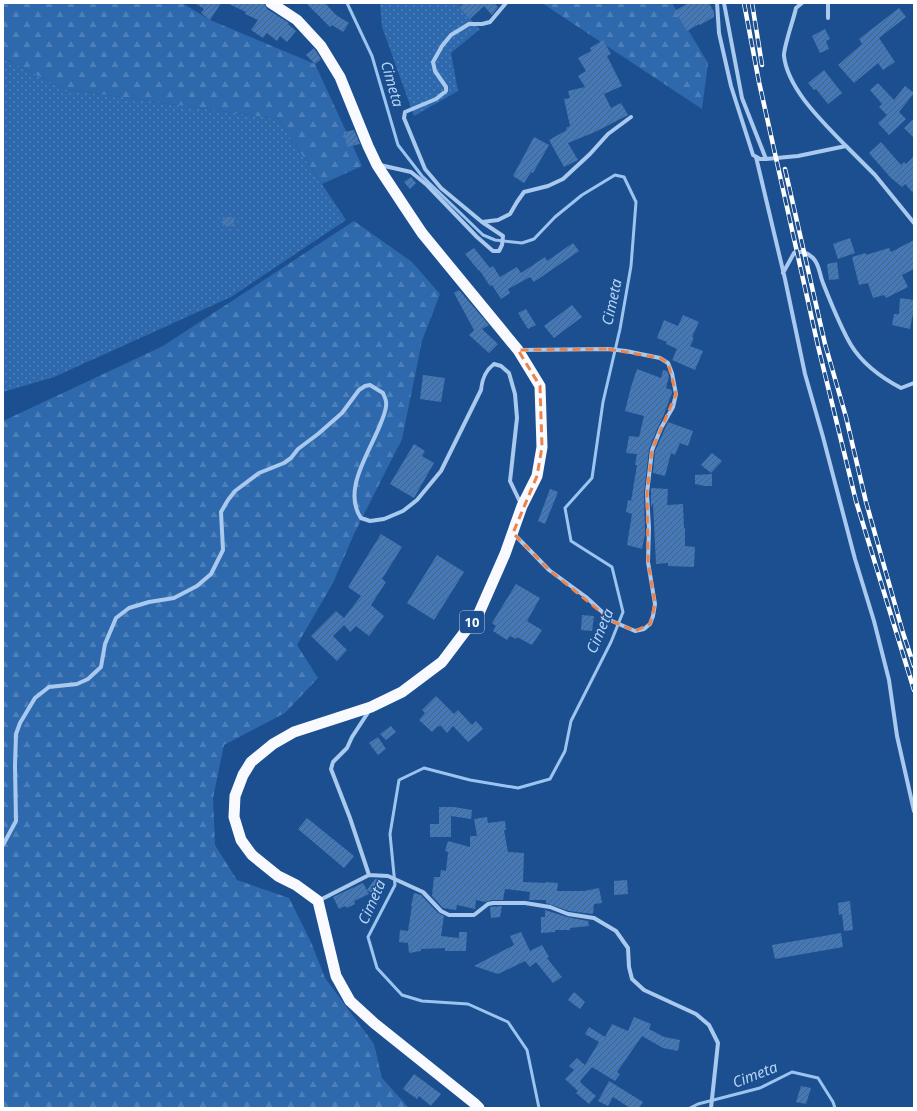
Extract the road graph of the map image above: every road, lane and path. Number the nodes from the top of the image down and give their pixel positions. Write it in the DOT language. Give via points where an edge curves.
graph roads {
  1 [pos="271,3"];
  2 [pos="506,3"];
  3 [pos="717,3"];
  4 [pos="724,3"];
  5 [pos="802,3"];
  6 [pos="828,3"];
  7 [pos="828,18"];
  8 [pos="631,117"];
  9 [pos="846,146"];
  10 [pos="756,157"];
  11 [pos="766,159"];
  12 [pos="377,164"];
  13 [pos="482,222"];
  14 [pos="914,223"];
  15 [pos="783,272"];
  16 [pos="518,350"];
  17 [pos="914,383"];
  18 [pos="522,506"];
  19 [pos="513,533"];
  20 [pos="371,707"];
  21 [pos="914,811"];
  22 [pos="3,846"];
  23 [pos="369,876"];
  24 [pos="318,901"];
  25 [pos="711,1107"];
  26 [pos="479,1108"];
  1 -- 12 [label="highway, 10" via="297,20 321,46 340,77"];
  2 -- 13 [label="street" via="490,22 469,24 451,35 433,62 446,91 436,99 405,112 404,118 425,169 440,188"];
  3 -- 10 [label="street" via="720,33 731,86 753,155"];
  4 -- 11 [label="street" via="742,98"];
  5 -- 9 [label="street" via="796,8 784,55 788,70 797,91"];
  6 -- 7 [label="street"];
  8 -- 13 [label="street" via="608,134 563,179 524,192 510,214 498,220"];
  9 -- 11 [label="street" via="798,156"];
  9 -- 14 [label="street" via="875,175"];
  10 -- 11 [label="street"];
  10 -- 15 [label="street"];
  12 -- 13 [label="street" via="411,172 427,185 476,237 493,251 499,251 503,236"];
  12 -- 16 [label="highway, 10" via="422,233"];
  15 -- 17 [label="street" via="794,253 801,251 808,254 818,265 822,281 851,345 868,365 886,380 901,388"];
  15 -- 21 [label="street" via="805,374 889,680 897,736"];
  16 -- 18 [label="highway, 10" via="540,386 542,447 537,476"];
  16 -- 19 [label="street" via="608,349 660,358 668,363 676,394 673,407 652,450 647,493 648,562 655,604 650,624 635,631 612,621 586,597 549,570"];
  18 -- 19 [label="highway, 10"];
  18 -- 22 [label="street" via="510,481 517,418 515,394 509,373 494,364 482,379 481,390 441,471 417,500 403,511 384,519 361,518 354,506 354,488 377,435 386,402 383,393 370,385 365,386 342,413 298,449 291,458 259,473 228,500 221,512 223,550 211,574 197,586 174,598 129,608 116,618 105,644 101,666 88,679 77,684 49,687 35,698 16,734 16,821"];
  19 -- 20 [label="highway, 10" via="479,613 442,662 402,692"];
  20 -- 23 [label="street" via="347,748 333,762 331,769"];
  20 -- 24 [label="highway, 10" via="294,732 273,744 251,762 235,796 234,818 241,840 252,855 278,876"];
  23 -- 24 [label="street"];
  23 -- 25 [label="street" via="388,876 406,883 423,892 441,911 449,915 474,915 493,903 524,903 550,907 573,916 594,918 616,931 628,948 632,979 644,990 696,1014 709,1025 718,1043"];
  24 -- 26 [label="highway" via="336,976 350,1000 374,1023"];
}
